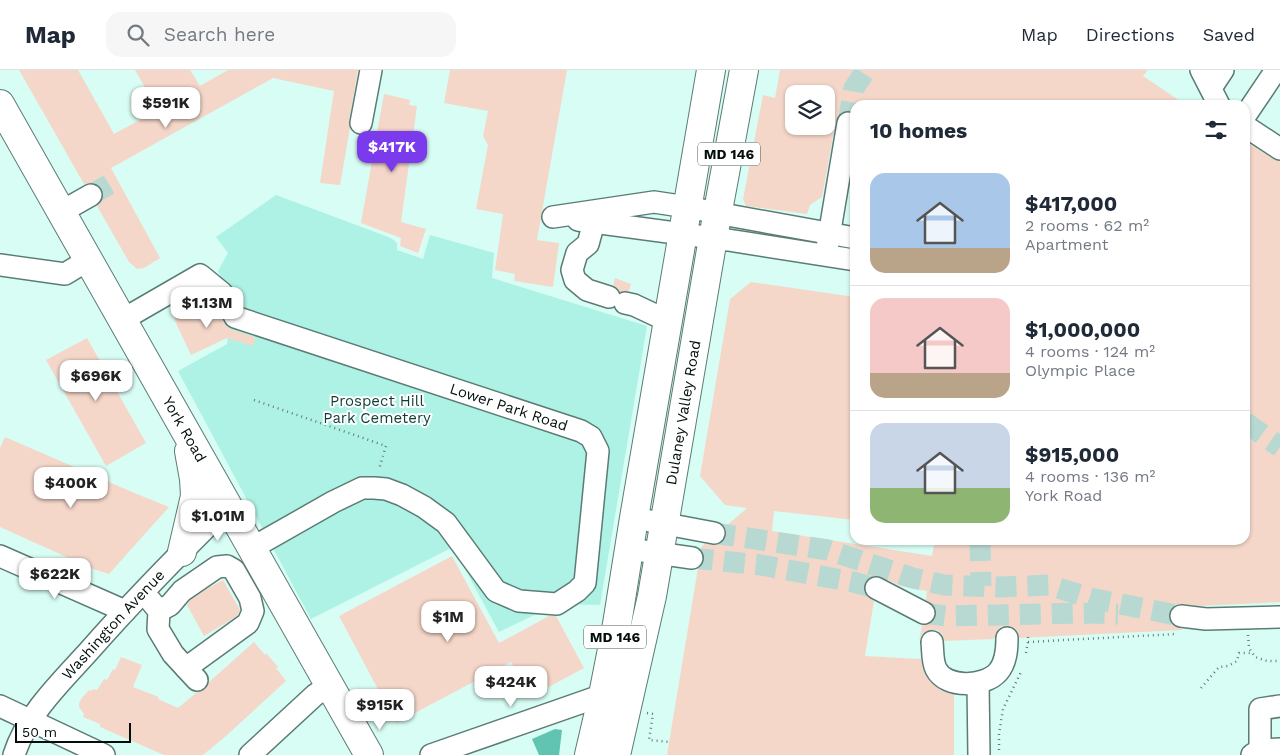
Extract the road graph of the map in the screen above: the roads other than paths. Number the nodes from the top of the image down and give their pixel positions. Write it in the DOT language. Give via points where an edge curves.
graph roads {
  1 [pos="370,70"];
  2 [pos="711,70"];
  3 [pos="744,70"];
  4 [pos="1223,70"];
  5 [pos="1276,70"];
  6 [pos="1210,88"];
  7 [pos="0,104"];
  8 [pos="1250,109"];
  9 [pos="361,123"];
  10 [pos="848,123"];
  11 [pos="1250,128"];
  12 [pos="1277,141"];
  13 [pos="90,195"];
  14 [pos="687,207"];
  15 [pos="62,212"];
  16 [pos="594,222"];
  17 [pos="715,225"];
  18 [pos="830,233"];
  19 [pos="683,234"];
  20 [pos="850,237"];
  21 [pos="826,255"];
  22 [pos="850,259"];
  23 [pos="88,260"];
  24 [pos="0,265"];
  25 [pos="122,320"];
  26 [pos="668,321"];
  27 [pos="184,430"];
  28 [pos="228,506"];
  29 [pos="634,518"];
  30 [pos="665,524"];
  31 [pos="714,533"];
  32 [pos="252,548"];
  33 [pos="629,549"];
  34 [pos="182,552"];
  35 [pos="660,554"];
  36 [pos="0,556"];
  37 [pos="692,558"];
  38 [pos="876,588"];
  39 [pos="143,592"];
  40 [pos="125,611"];
  41 [pos="159,611"];
  42 [pos="924,612"];
  43 [pos="1280,617"];
  44 [pos="1182,625"];
  45 [pos="1017,638"];
  46 [pos="932,642"];
  47 [pos="978,683"];
  48 [pos="330,685"];
  49 [pos="603,695"];
  50 [pos="0,706"];
  51 [pos="1280,706"];
  52 [pos="31,720"];
  53 [pos="1264,751"];
  54 [pos="14,755"];
  55 [pos="104,755"];
  56 [pos="250,755"];
  57 [pos="369,755"];
  58 [pos="430,755"];
  59 [pos="589,755"];
  60 [pos="616,755"];
  61 [pos="979,755"];
  1 -- 9 [label="street"];
  2 -- 14 [label="main road, Dulaney Valley Road / MD 146"];
  3 -- 17 [label="main road, Dulaney Valley Road / MD 146"];
  4 -- 6 [label="street"];
  5 -- 8 [label="street"];
  7 -- 15 [label="main road, York Road"];
  10 -- 18 [label="street"];
  11 -- 12 [label="street"];
  13 -- 15 [label="street"];
  14 -- 16 [label="street" via="654,202 553,217"];
  14 -- 17 [label="street"];
  14 -- 19 [label="main road, Dulaney Valley Road / MD 146"];
  15 -- 23 [label="main road, York Road"];
  16 -- 19 [label="street"];
  16 -- 26 [label="street" via="588,244 577,252 572,270 575,280 586,290"];
  17 -- 18 [label="street"];
  17 -- 19 [label="street"];
  17 -- 21 [label="street"];
  17 -- 30 [label="main road, Dulaney Valley Road / MD 146"];
  18 -- 20 [label="street"];
  18 -- 21 [label="street"];
  19 -- 26 [label="main road, Dulaney Valley Road / MD 146"];
  21 -- 22 [label="street"];
  23 -- 24 [label="street" via="65,274"];
  23 -- 25 [label="main road, York Road"];
  25 -- 27 [label="main road, York Road"];
  25 -- 32 [label="street, Lower Park Road" via="200,275 222,293 235,317 581,431 591,438 598,451 585,583 556,604 519,601 496,591 446,523 424,506 386,489 362,488"];
  26 -- 29 [label="main road, Dulaney Valley Road / MD 146"];
  27 -- 28 [label="main road, York Road"];
  27 -- 34 [label="main road" via="195,496"];
  28 -- 32 [label="main road, York Road"];
  28 -- 34 [label="street, Washington Avenue"];
  29 -- 30 [label="street"];
  29 -- 33 [label="main road, Dulaney Valley Road / MD 146"];
  30 -- 31 [label="street"];
  30 -- 35 [label="main road, Dulaney Valley Road / MD 146"];
  32 -- 48 [label="main road, York Road"];
  33 -- 35 [label="street"];
  33 -- 49 [label="main road, Dulaney Valley Road / MD 146"];
  34 -- 39 [label="street, Washington Avenue"];
  35 -- 37 [label="street"];
  35 -- 60 [label="main road, Dulaney Valley Road / MD 146"];
  36 -- 40 [label="street"];
  38 -- 42 [label="street"];
  39 -- 40 [label="street, Washington Avenue"];
  39 -- 41 [label="street"];
  40 -- 52 [label="street, Washington Avenue" via="46,698"];
  41 -- 41 [label="street" via="170,605 182,591 217,568 227,566 234,570 250,598 253,611 248,623 192,674 173,654 158,629"];
  43 -- 44 [label="street" via="1206,619"];
  45 -- 47 [label="street" via="999,672"];
  46 -- 47 [label="street" via="936,670 954,682"];
  47 -- 61 [label="street"];
  48 -- 56 [label="street"];
  48 -- 57 [label="main road, York Road"];
  49 -- 58 [label="street"];
  49 -- 59 [label="main road, Dulaney Valley Road / MD 146"];
  50 -- 52 [label="street"];
  51 -- 53 [label="street" via="1260,709"];
  52 -- 54 [label="street, Washington Avenue"];
  52 -- 55 [label="street"];
}
